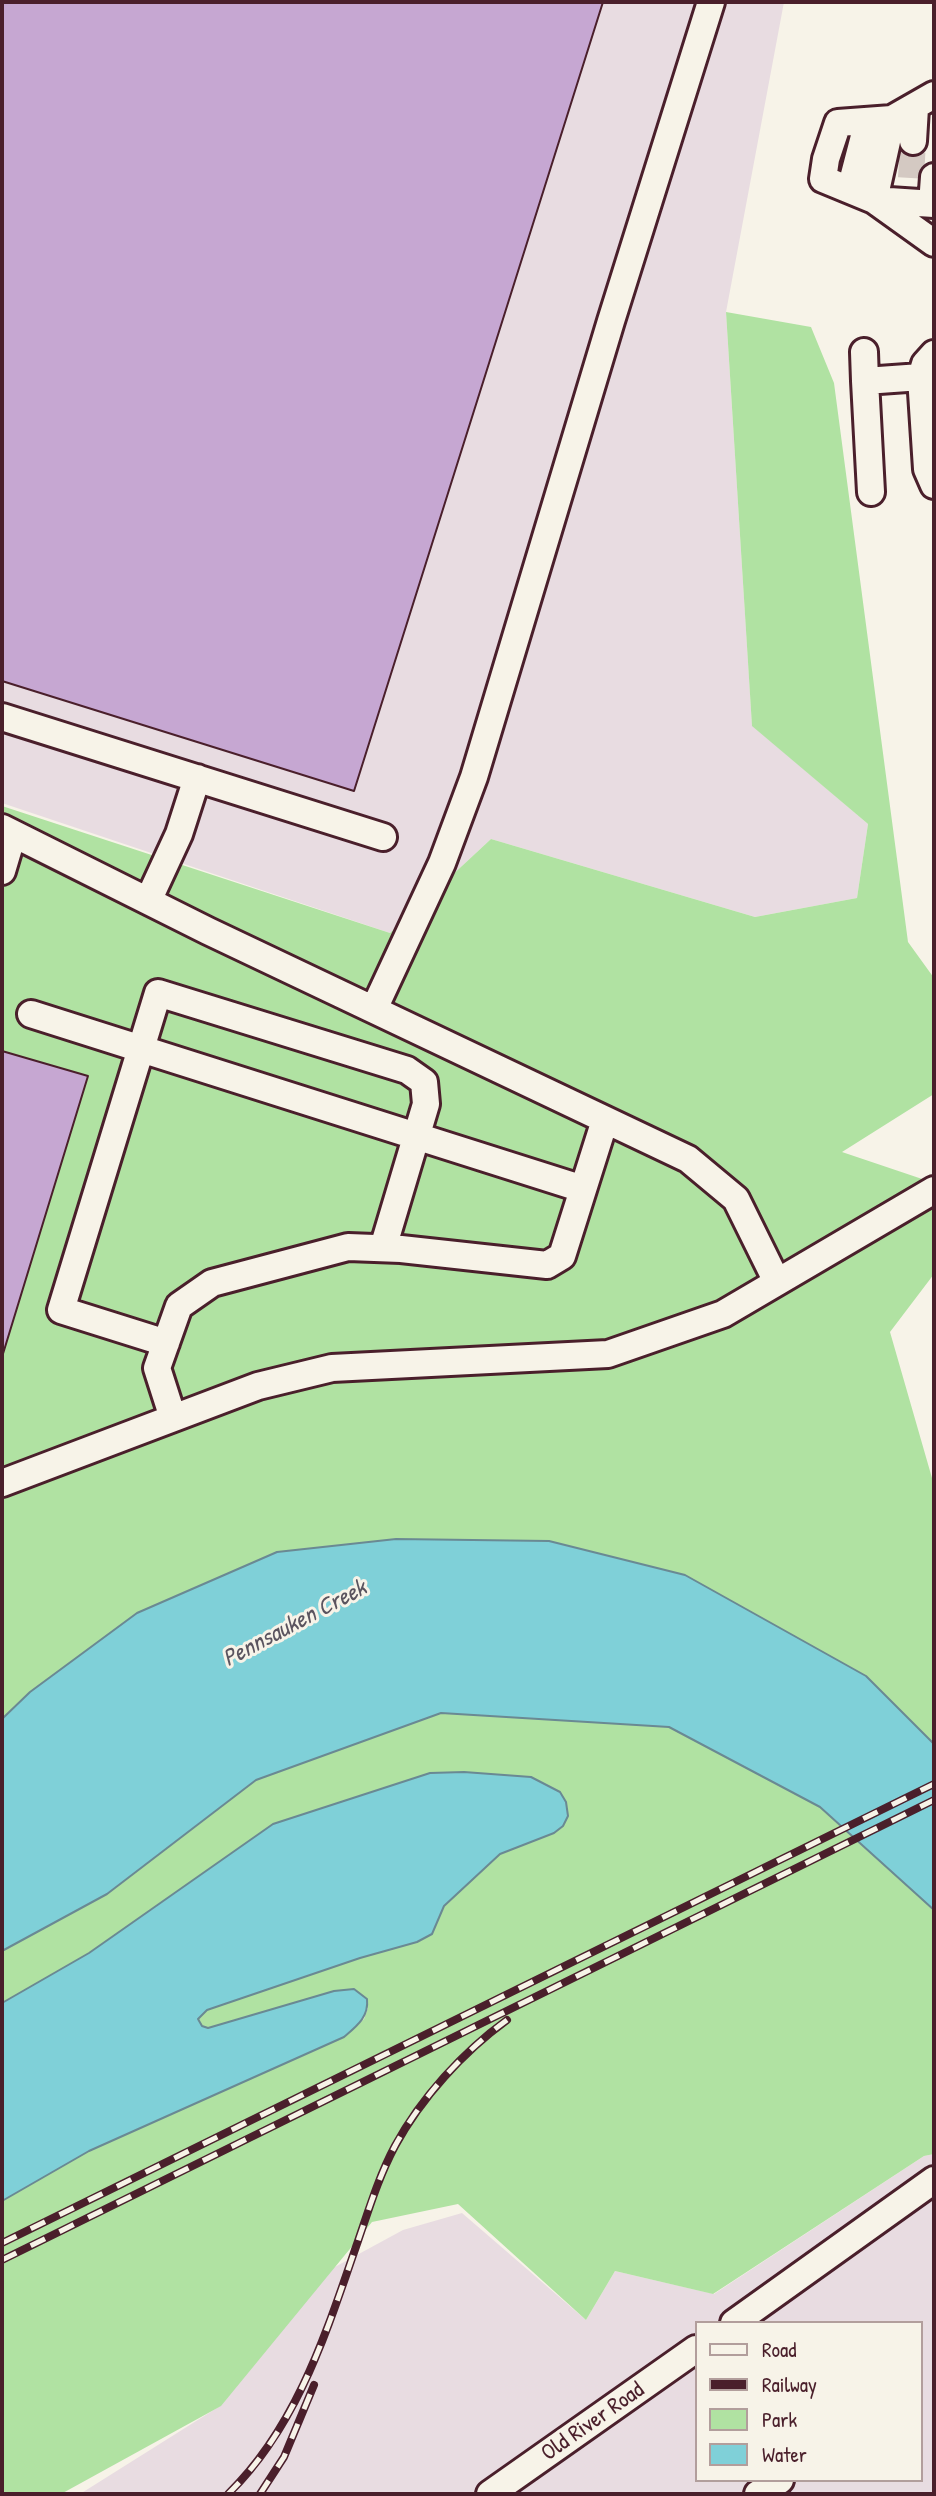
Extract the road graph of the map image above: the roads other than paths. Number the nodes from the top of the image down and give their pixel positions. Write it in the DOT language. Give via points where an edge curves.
graph roads {
  1 [pos="711,2"];
  2 [pos="902,110"];
  3 [pos="913,141"];
  4 [pos="924,193"];
  5 [pos="862,195"];
  6 [pos="934,243"];
  7 [pos="864,352"];
  8 [pos="934,354"];
  9 [pos="921,377"];
  10 [pos="865,382"];
  11 [pos="934,485"];
  12 [pos="871,492"];
  13 [pos="2,717"];
  14 [pos="197,778"];
  15 [pos="7,831"];
  16 [pos="383,837"];
  17 [pos="2,871"];
  18 [pos="148,901"];
  19 [pos="374,1009"];
  20 [pos="31,1014"];
  21 [pos="139,1049"];
  22 [pos="605,1119"];
  23 [pos="416,1136"];
  24 [pos="583,1189"];
  25 [pos="934,1190"];
  26 [pos="383,1248"];
  27 [pos="777,1282"];
  28 [pos="166,1343"];
  29 [pos="173,1418"];
  30 [pos="2,1483"];
  31 [pos="934,2180"];
  32 [pos="737,2321"];
  33 [pos="694,2350"];
  34 [pos="777,2482"];
  35 [pos="490,2494"];
  36 [pos="758,2494"];
  1 -- 19 [label="lane" via="474,777 442,863"];
  2 -- 3 [label="lane"];
  2 -- 5 [label="lane"];
  2 -- 5 [label="lane" via="838,123 823,179"];
  4 -- 5 [label="lane"];
  5 -- 6 [label="lane"];
  7 -- 10 [label="lane"];
  8 -- 9 [label="lane"];
  9 -- 10 [label="lane"];
  9 -- 11 [label="lane" via="927,469"];
  10 -- 12 [label="lane"];
  13 -- 14 [label="lane"];
  14 -- 16 [label="lane"];
  14 -- 18 [label="lane" via="179,834"];
  15 -- 17 [label="lane"];
  15 -- 18 [label="lane"];
  18 -- 19 [label="lane"];
  19 -- 22 [label="lane"];
  20 -- 21 [label="lane"];
  21 -- 23 [label="lane"];
  21 -- 23 [label="lane" via="158,993 407,1069 424,1082 426,1104"];
  21 -- 28 [label="lane" via="61,1310"];
  22 -- 24 [label="lane"];
  22 -- 27 [label="lane" via="688,1159 736,1199"];
  23 -- 24 [label="lane"];
  23 -- 26 [label="lane"];
  24 -- 26 [label="lane" via="562,1256 547,1265"];
  25 -- 27 [label="lane"];
  26 -- 28 [label="lane" via="348,1247 212,1283 179,1306"];
  27 -- 29 [label="lane" via="723,1314 608,1354 332,1368 258,1386"];
  28 -- 29 [label="lane" via="157,1368"];
  29 -- 30 [label="lane"];
  31 -- 32 [label="lane"];
  33 -- 35 [label="lane, Old River Road"];
  34 -- 36 [label="lane"];
}
